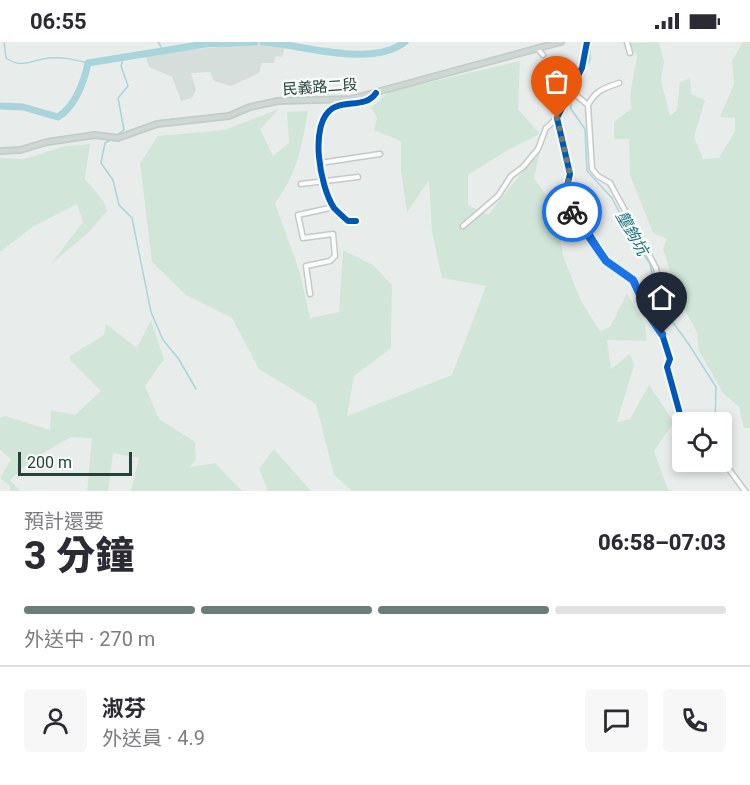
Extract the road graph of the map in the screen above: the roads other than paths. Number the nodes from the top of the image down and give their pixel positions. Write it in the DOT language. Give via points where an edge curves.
graph roads {
  1 [pos="561,42"];
  2 [pos="587,42"];
  3 [pos="627,42"];
  4 [pos="538,49"];
  5 [pos="630,53"];
  6 [pos="543,55"];
  7 [pos="619,83"];
  8 [pos="376,93"];
  9 [pos="573,93"];
  10 [pos="588,105"];
  11 [pos="557,118"];
  12 [pos="0,151"];
  13 [pos="380,154"];
  14 [pos="320,162"];
  15 [pos="358,177"];
  16 [pos="324,181"];
  17 [pos="301,184"];
  18 [pos="334,207"];
  19 [pos="356,221"];
  20 [pos="464,226"];
  21 [pos="310,294"];
  22 [pos="650,316"];
  23 [pos="679,412"];
  24 [pos="731,472"];
  25 [pos="745,491"];
  1 -- 4 [label="main road, 民義路二段"];
  2 -- 9 [label="street"];
  3 -- 5 [label="street"];
  4 -- 6 [label="street"];
  4 -- 8 [label="main road, 民義路二段"];
  7 -- 10 [label="street" via="600,89"];
  8 -- 12 [label="main road, 民義路二段" via="351,99 278,101 229,116 157,124 127,136 95,135"];
  8 -- 14 [label="street" via="367,101 334,107 323,117 317,147"];
  9 -- 10 [label="street"];
  9 -- 11 [label="street"];
  10 -- 22 [label="street" via="592,169 610,183 656,268 663,310"];
  11 -- 20 [label="street" via="546,128 538,148 523,167"];
  11 -- 22 [label="street" via="570,174 564,198 606,261 633,280"];
  13 -- 14 [label="street"];
  14 -- 16 [label="street"];
  15 -- 16 [label="street"];
  16 -- 17 [label="street"];
  16 -- 18 [label="street"];
  18 -- 19 [label="street" via="348,221"];
  18 -- 21 [label="street" via="298,215 303,238 333,234 336,256 306,266"];
  22 -- 23 [label="street" via="662,334 670,359 667,367"];
  24 -- 25 [label="street"];
}
